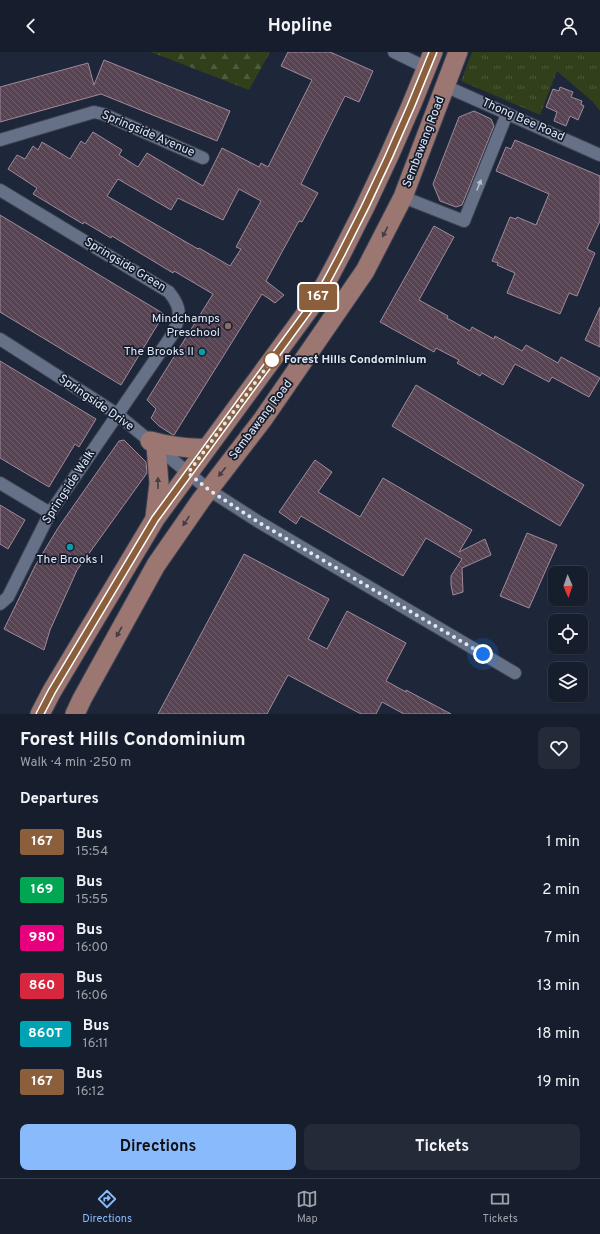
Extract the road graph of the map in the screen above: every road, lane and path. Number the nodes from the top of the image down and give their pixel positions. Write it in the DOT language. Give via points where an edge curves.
graph roads {
  1 [pos="394,52"];
  2 [pos="458,52"];
  3 [pos="430,60"];
  4 [pos="445,86"];
  5 [pos="507,114"];
  6 [pos="0,140"];
  7 [pos="600,155"];
  8 [pos="203,158"];
  9 [pos="0,190"];
  10 [pos="403,197"];
  11 [pos="0,339"];
  12 [pos="117,414"];
  13 [pos="153,444"];
  14 [pos="206,448"];
  15 [pos="188,473"];
  16 [pos="0,483"];
  17 [pos="209,490"];
  18 [pos="50,514"];
  19 [pos="155,519"];
  20 [pos="0,604"];
  21 [pos="516,673"];
  22 [pos="40,714"];
  23 [pos="75,714"];
  1 -- 3 [label="street"];
  2 -- 4 [label="main road, Sembawang Road"];
  3 -- 14 [label="main road, Sembawang Road" via="375,186 318,297"];
  4 -- 5 [label="street, Thong Bee Road"];
  4 -- 10 [label="main road, Sembawang Road"];
  5 -- 7 [label="street, Thong Bee Road"];
  10 -- 5 [label="street, one-way" via="464,221"];
  6 -- 8 [label="street, Springside Avenue" via="94,112"];
  9 -- 12 [label="street, Springside Green" via="169,292 177,302 180,312 172,335"];
  10 -- 17 [label="main road, Sembawang Road, one-way" via="365,271 263,419"];
  11 -- 12 [label="street, Springside Drive"];
  12 -- 13 [label="street, Springside Drive"];
  12 -- 18 [label="street, Springside Walk"];
  13 -- 14 [label="main road" via="191,449"];
  13 -- 15 [label="street, Springside Drive"];
  19 -- 13 [label="main road, one-way" via="159,483"];
  14 -- 15 [label="main road, Sembawang Road"];
  15 -- 17 [label="street, Springside Drive"];
  15 -- 19 [label="main road, Sembawang Road"];
  16 -- 18 [label="street"];
  17 -- 21 [label="street, Springside Drive" via="258,522"];
  17 -- 23 [label="main road, Sembawang Road, one-way" via="156,565"];
  18 -- 20 [label="street, Springside Walk" via="8,597"];
  19 -- 22 [label="main road, Sembawang Road"];
}
